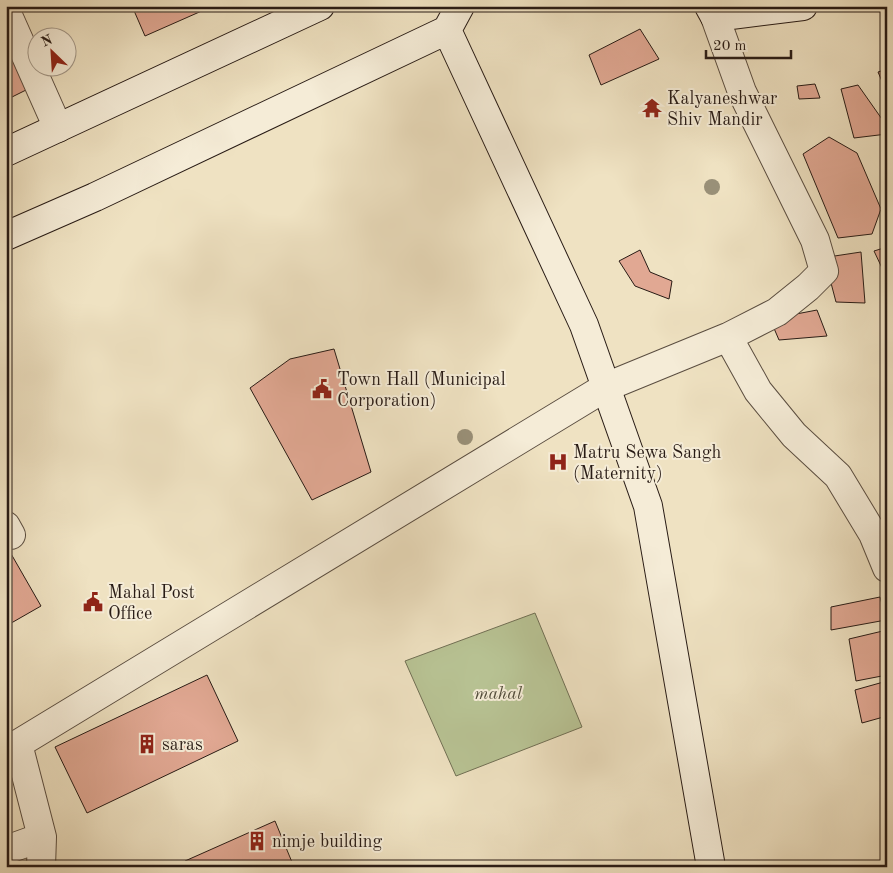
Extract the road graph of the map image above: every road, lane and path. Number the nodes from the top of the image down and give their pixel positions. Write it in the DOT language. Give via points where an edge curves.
graph roads {
  1 [pos="320,6"];
  2 [pos="803,6"];
  3 [pos="6,11"];
  4 [pos="712,12"];
  5 [pos="453,18"];
  6 [pos="58,128"];
  7 [pos="6,152"];
  8 [pos="6,236"];
  9 [pos="728,337"];
  10 [pos="606,387"];
  11 [pos="887,568"];
  12 [pos="12,747"];
  13 [pos="42,838"];
  14 [pos="6,850"];
  15 [pos="41,867"];
  16 [pos="711,867"];
  1 -- 6 [label="street"];
  2 -- 4 [label="street"];
  3 -- 6 [label="street"];
  4 -- 9 [label="street" via="742,92 815,240 824,271 777,312"];
  5 -- 8 [label="street" via="104,193"];
  5 -- 10 [label="street" via="584,325"];
  6 -- 7 [label="street"];
  9 -- 10 [label="street"];
  9 -- 11 [label="street" via="758,391 794,435 838,476 873,534"];
  10 -- 12 [label="street"];
  10 -- 16 [label="street" via="648,506"];
  12 -- 13 [label="street"];
  13 -- 14 [label="street"];
  13 -- 15 [label="street"];
}
